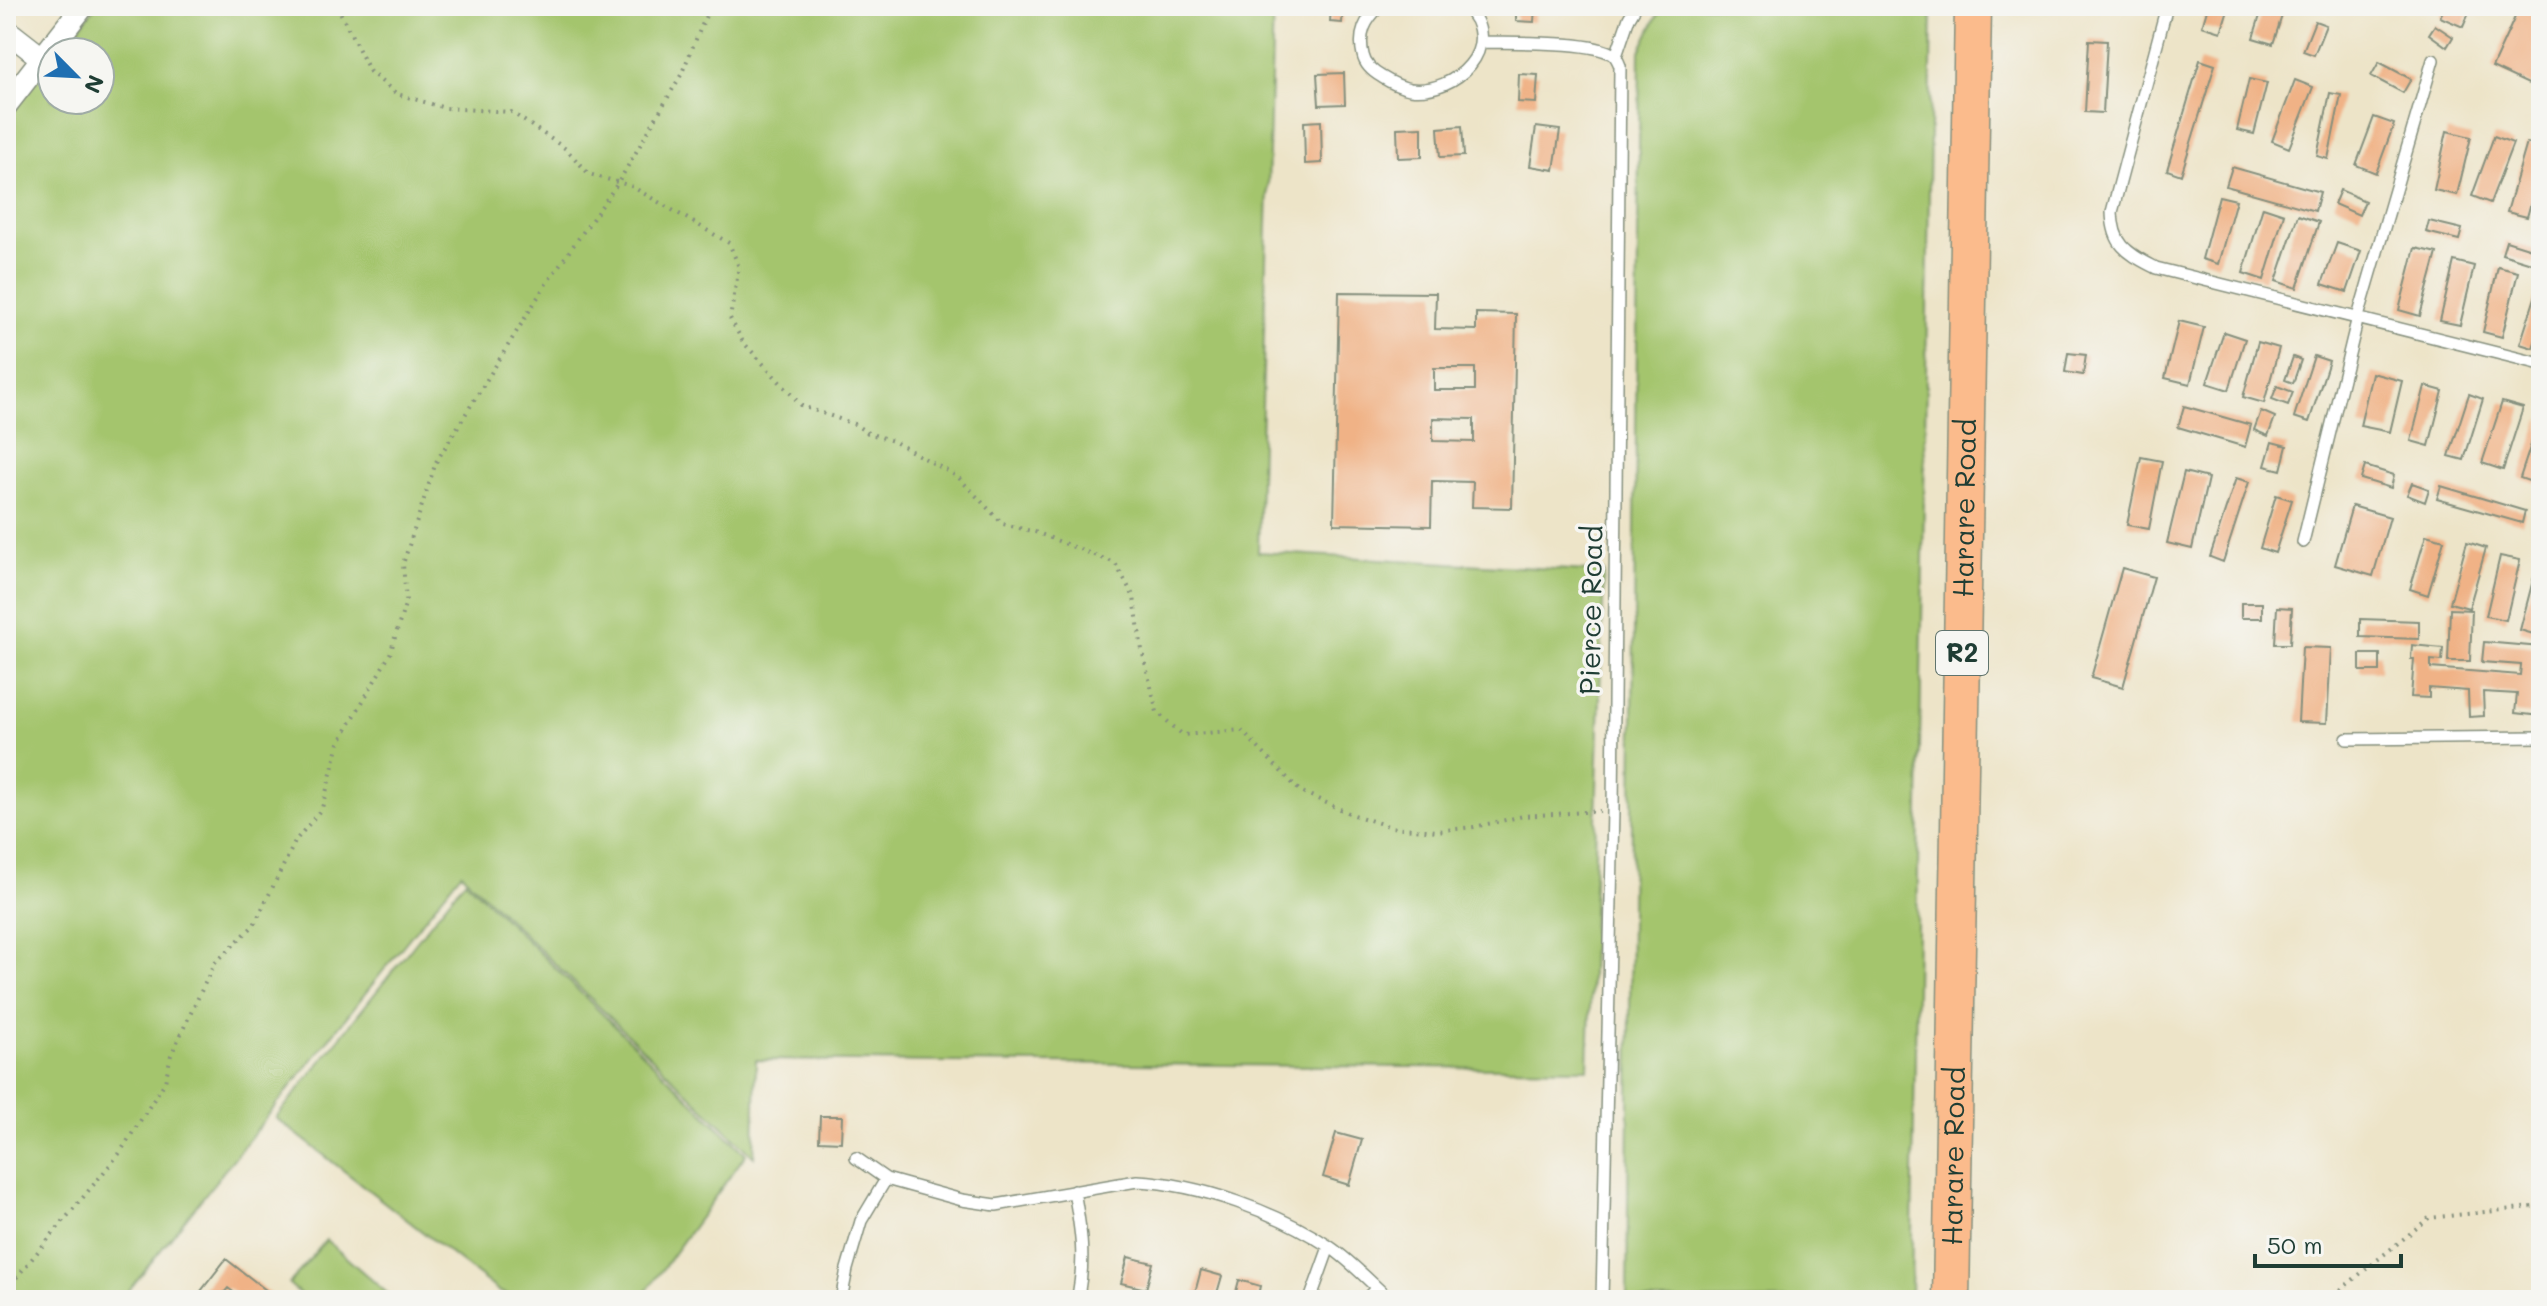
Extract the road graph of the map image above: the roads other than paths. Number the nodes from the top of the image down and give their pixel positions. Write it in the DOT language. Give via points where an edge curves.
graph roads {
  1 [pos="83,6"];
  2 [pos="1380,6"];
  3 [pos="1465,6"];
  4 [pos="1636,6"];
  5 [pos="1973,6"];
  6 [pos="2167,6"];
  7 [pos="6,30"];
  8 [pos="59,36"];
  9 [pos="1483,42"];
  10 [pos="36,53"];
  11 [pos="1616,56"];
  12 [pos="2433,60"];
  13 [pos="36,66"];
  14 [pos="6,105"];
  15 [pos="2358,317"];
  16 [pos="2541,364"];
  17 [pos="2303,542"];
  18 [pos="2541,737"];
  19 [pos="2347,739"];
  20 [pos="856,1158"];
  21 [pos="886,1179"];
  22 [pos="1074,1191"];
  23 [pos="1329,1247"];
  24 [pos="1377,1288"];
  25 [pos="841,1300"];
  26 [pos="1077,1300"];
  27 [pos="1310,1300"];
  28 [pos="1365,1300"];
  29 [pos="1390,1300"];
  30 [pos="1602,1300"];
  31 [pos="1951,1300"];
  1 -- 8 [label="street"];
  2 -- 9 [label="lane" via="1363,26 1364,62 1376,74 1409,89 1453,79 1478,56"];
  3 -- 9 [label="lane" via="1480,25"];
  4 -- 11 [label="lane"];
  5 -- 31 [label="highway, Harare Road / R2"];
  6 -- 15 [label="lane" via="2112,212 2122,247 2156,268"];
  7 -- 10 [label="street"];
  9 -- 11 [label="lane" via="1560,44"];
  11 -- 30 [label="lane, Pierce Road" via="1620,66 1613,810"];
  12 -- 15 [label="lane"];
  13 -- 14 [label="street"];
  15 -- 16 [label="lane"];
  15 -- 17 [label="lane"];
  18 -- 19 [label="lane"];
  20 -- 21 [label="lane"];
  21 -- 22 [label="lane" via="996,1205"];
  21 -- 25 [label="lane" via="861,1221"];
  22 -- 23 [label="lane" via="1137,1181 1189,1188 1240,1204"];
  22 -- 26 [label="lane" via="1082,1236"];
  23 -- 24 [label="lane"];
  23 -- 27 [label="lane"];
  24 -- 28 [label="lane"];
  24 -- 29 [label="lane"];
}
